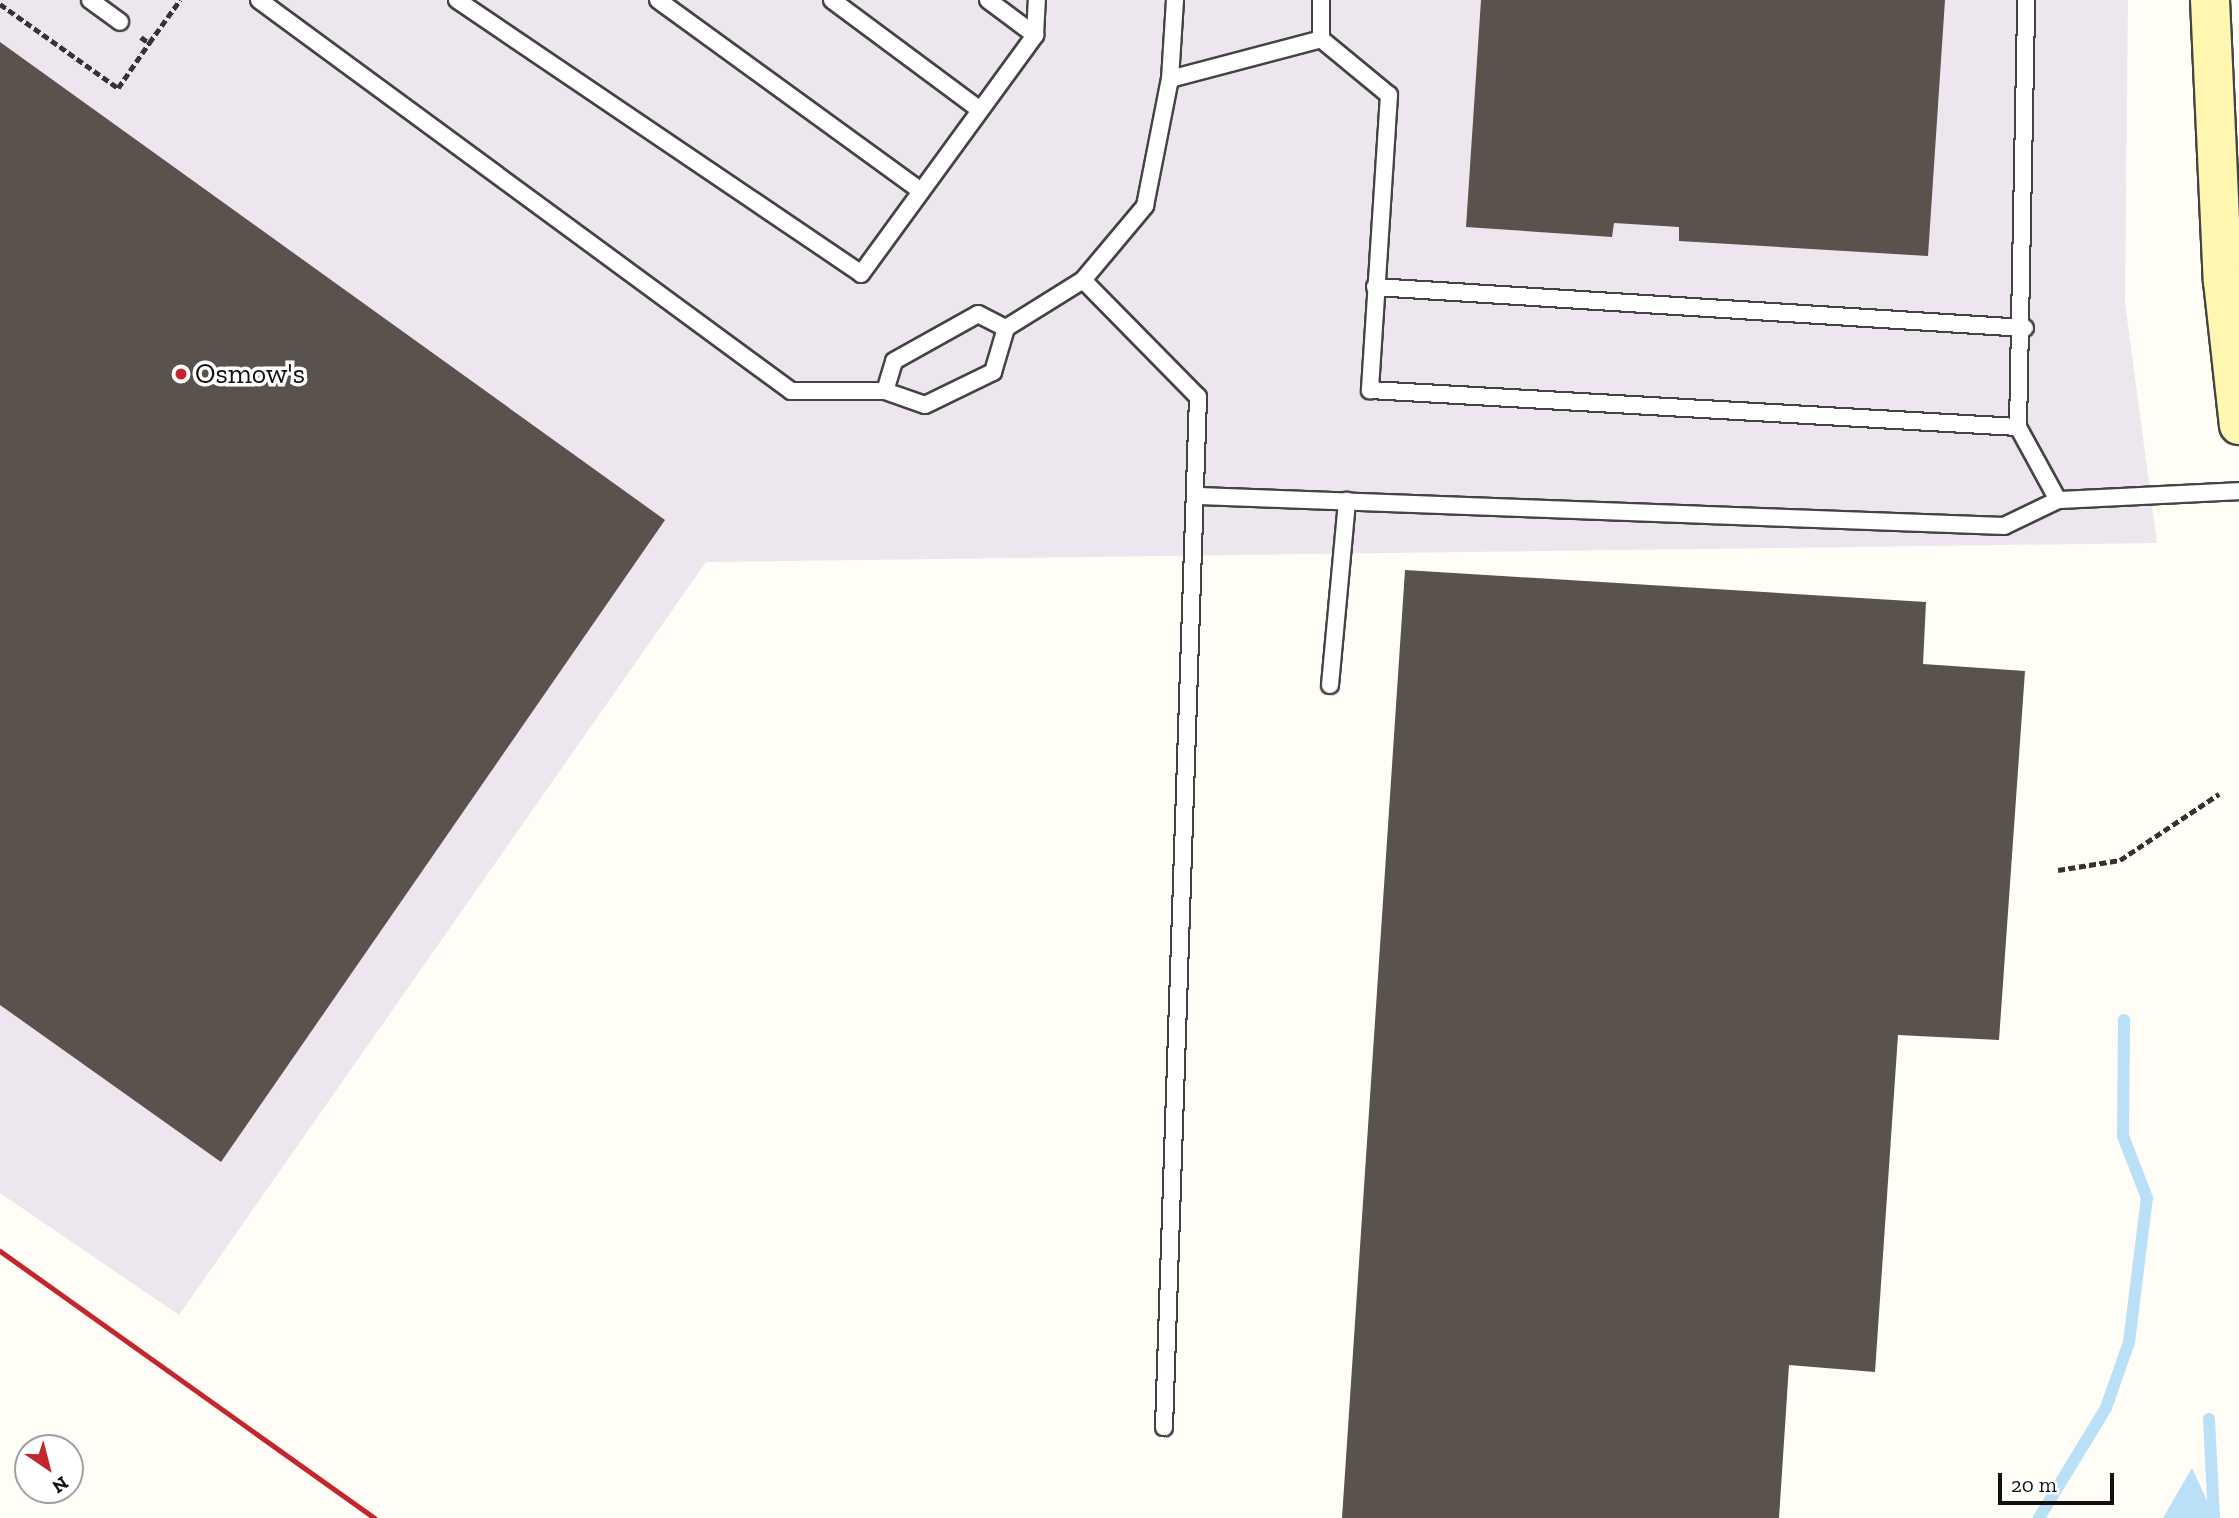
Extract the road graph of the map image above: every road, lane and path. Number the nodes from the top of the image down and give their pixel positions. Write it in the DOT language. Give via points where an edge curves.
graph roads {
  1 [pos="90,0"];
  2 [pos="180,0"];
  3 [pos="259,0"];
  4 [pos="457,0"];
  5 [pos="658,0"];
  6 [pos="832,0"];
  7 [pos="989,0"];
  8 [pos="1037,0"];
  9 [pos="1175,0"];
  10 [pos="1321,0"];
  11 [pos="2026,0"];
  12 [pos="2210,0"];
  13 [pos="0,4"];
  14 [pos="120,22"];
  15 [pos="1035,35"];
  16 [pos="1321,39"];
  17 [pos="149,43"];
  18 [pos="1170,79"];
  19 [pos="980,110"];
  20 [pos="921,191"];
  21 [pos="1083,280"];
  22 [pos="1375,287"];
  23 [pos="1006,328"];
  24 [pos="2025,328"];
  25 [pos="885,391"];
  26 [pos="2239,425"];
  27 [pos="2018,427"];
  28 [pos="2239,491"];
  29 [pos="1199,496"];
  30 [pos="2059,500"];
  31 [pos="1347,501"];
  32 [pos="1330,685"];
  33 [pos="2219,794"];
  34 [pos="2058,870"];
  35 [pos="1164,1427"];
  1 -- 14 [label="lane"];
  2 -- 17 [label="path"];
  3 -- 25 [label="lane" via="791,391"];
  4 -- 20 [label="lane" via="861,274"];
  5 -- 20 [label="lane"];
  6 -- 19 [label="lane"];
  7 -- 15 [label="lane"];
  8 -- 15 [label="lane"];
  9 -- 18 [label="lane"];
  10 -- 16 [label="lane"];
  11 -- 24 [label="lane"];
  12 -- 26 [label="main road" via="2223,281"];
  13 -- 17 [label="path" via="118,88"];
  14 -- 17 [label="path"];
  15 -- 19 [label="lane"];
  16 -- 18 [label="lane"];
  16 -- 22 [label="lane" via="1390,95"];
  18 -- 21 [label="lane" via="1145,206"];
  19 -- 20 [label="lane"];
  21 -- 23 [label="lane"];
  21 -- 29 [label="lane" via="1198,397"];
  22 -- 24 [label="lane"];
  22 -- 27 [label="lane" via="1370,390"];
  23 -- 25 [label="lane" via="978,314 894,361"];
  23 -- 25 [label="lane" via="993,372 925,405"];
  24 -- 27 [label="lane"];
  27 -- 30 [label="lane"];
  28 -- 30 [label="lane"];
  29 -- 31 [label="lane"];
  29 -- 35 [label="lane"];
  30 -- 31 [label="lane" via="2004,526"];
  31 -- 32 [label="lane"];
  33 -- 34 [label="path" via="2120,860"];
}
